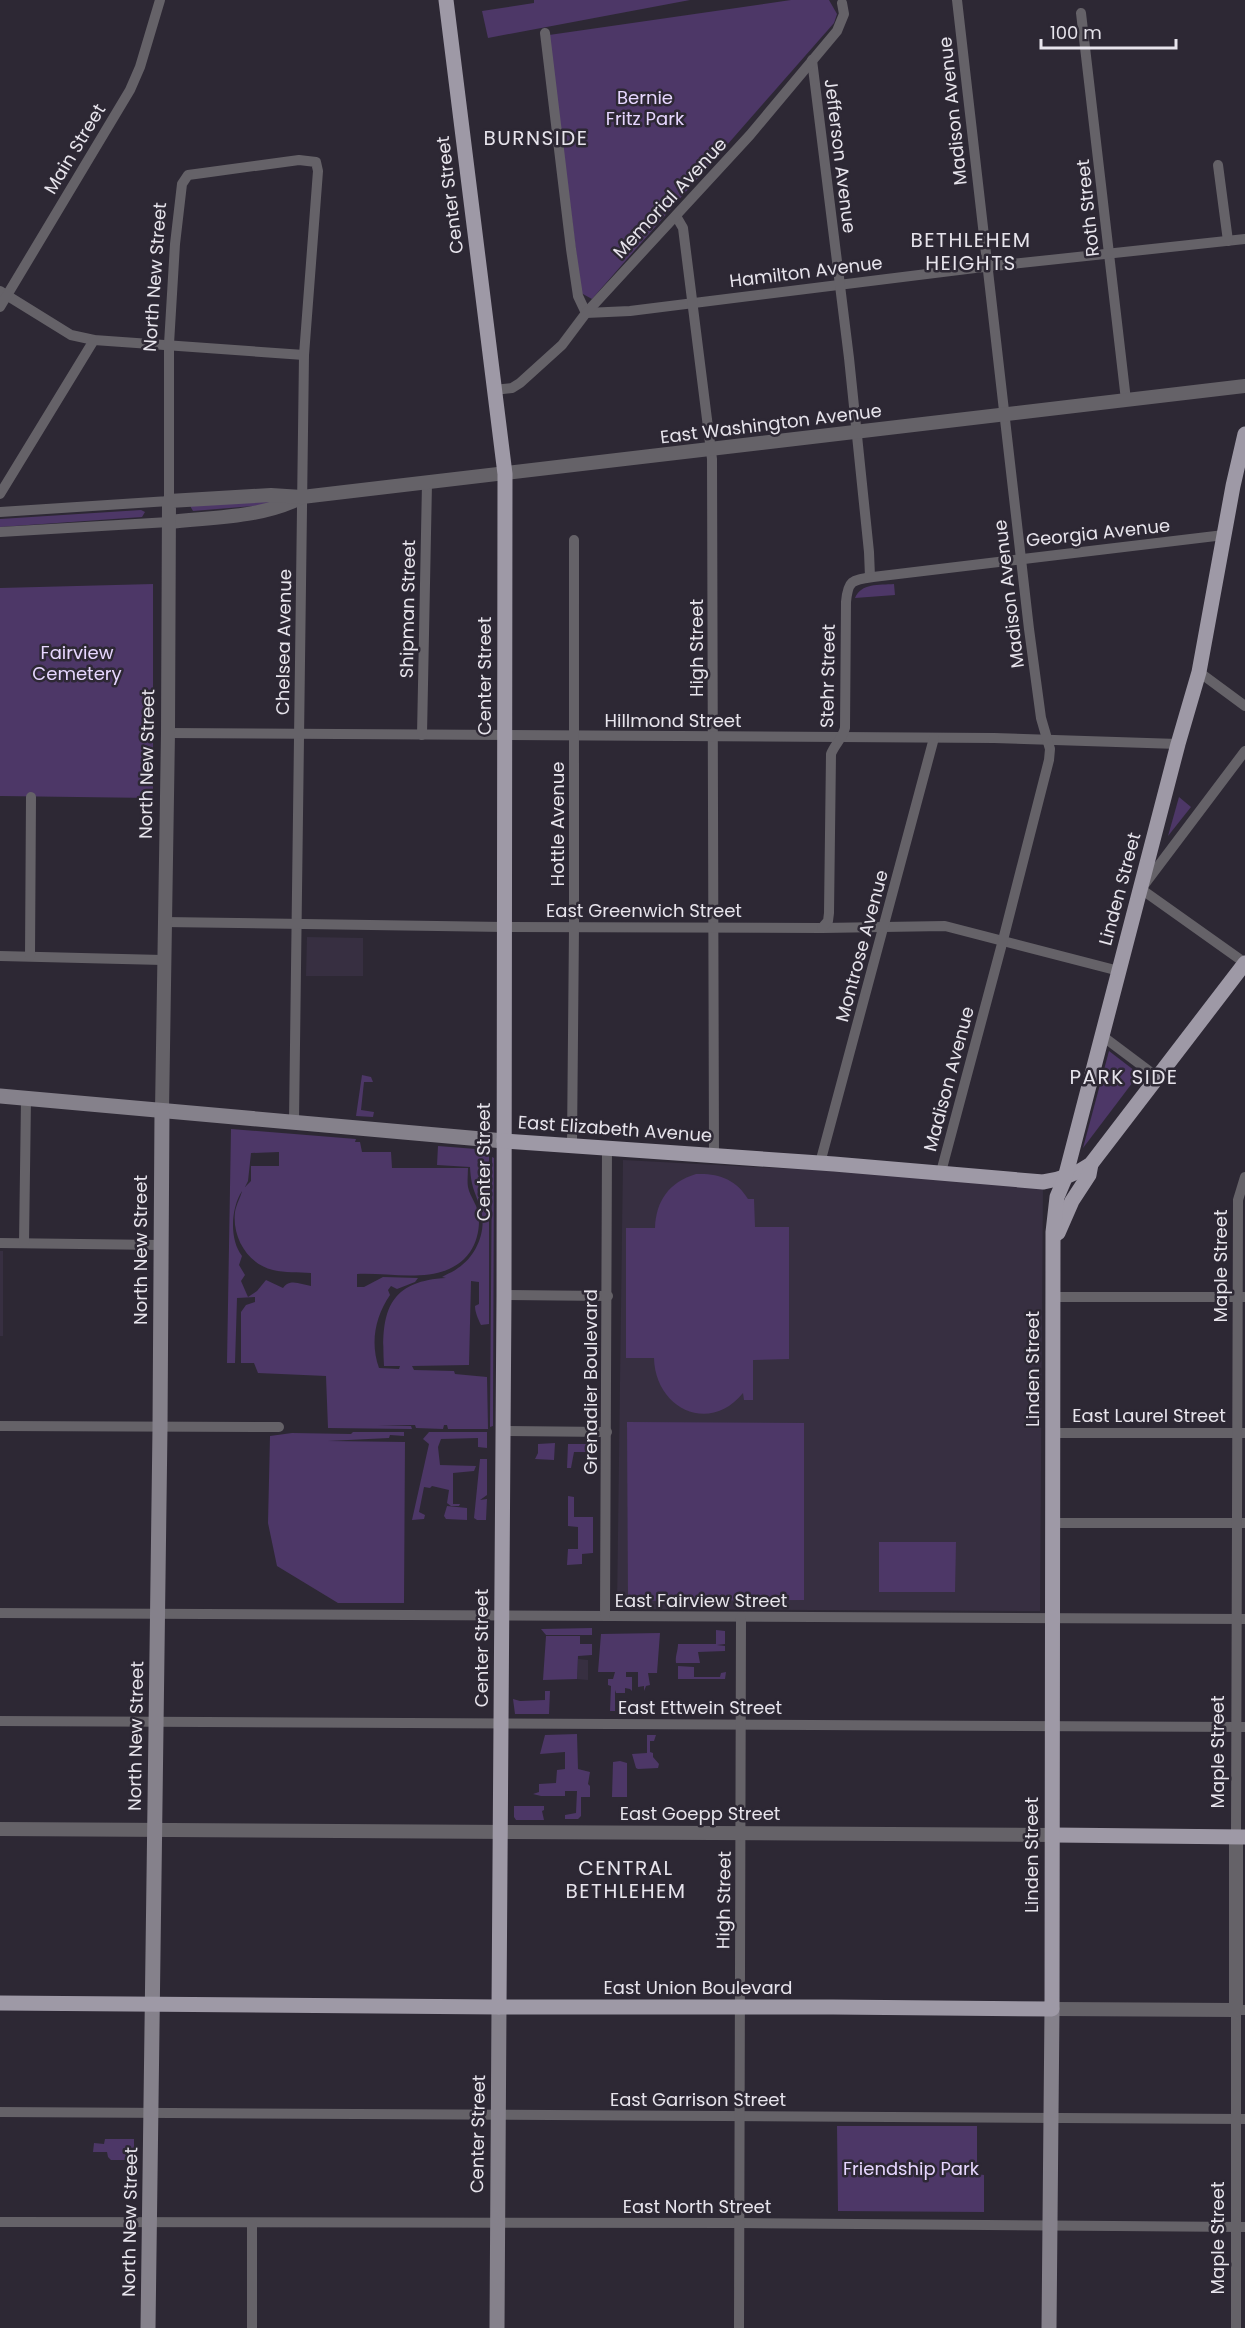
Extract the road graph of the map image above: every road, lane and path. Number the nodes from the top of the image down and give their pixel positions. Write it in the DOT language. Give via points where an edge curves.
graph roads {
  1 [pos="160,0"];
  2 [pos="446,0"];
  3 [pos="957,0"];
  4 [pos="842,3"];
  5 [pos="1081,13"];
  6 [pos="545,33"];
  7 [pos="812,60"];
  8 [pos="316,162"];
  9 [pos="1218,165"];
  10 [pos="676,216"];
  11 [pos="1245,239"];
  12 [pos="1228,241"];
  13 [pos="1110,254"];
  14 [pos="988,267"];
  15 [pos="840,285"];
  16 [pos="3,294"];
  17 [pos="692,303"];
  18 [pos="0,307"];
  19 [pos="586,313"];
  20 [pos="94,340"];
  21 [pos="170,344"];
  22 [pos="304,355"];
  23 [pos="1245,386"];
  24 [pos="495,390"];
  25 [pos="1126,400"];
  26 [pos="1005,414"];
  27 [pos="857,432"];
  28 [pos="1245,434"];
  29 [pos="711,449"];
  30 [pos="505,474"];
  31 [pos="427,483"];
  32 [pos="0,494"];
  33 [pos="302,497"];
  34 [pos="169,501"];
  35 [pos="0,512"];
  36 [pos="169,522"];
  37 [pos="0,532"];
  38 [pos="1224,536"];
  39 [pos="574,540"];
  40 [pos="1021,558"];
  41 [pos="870,577"];
  42 [pos="1199,672"];
  43 [pos="1245,706"];
  44 [pos="168,733"];
  45 [pos="299,733"];
  46 [pos="422,735"];
  47 [pos="504,736"];
  48 [pos="574,737"];
  49 [pos="714,737"];
  50 [pos="843,738"];
  51 [pos="934,738"];
  52 [pos="1046,741"];
  53 [pos="1178,744"];
  54 [pos="1245,751"];
  55 [pos="30,797"];
  56 [pos="1141,889"];
  57 [pos="164,922"];
  58 [pos="298,924"];
  59 [pos="504,927"];
  60 [pos="574,927"];
  61 [pos="712,927"];
  62 [pos="885,927"];
  63 [pos="822,928"];
  64 [pos="1004,940"];
  65 [pos="0,956"];
  66 [pos="30,956"];
  67 [pos="163,960"];
  68 [pos="1245,963"];
  69 [pos="1119,971"];
  70 [pos="1101,1035"];
  71 [pos="1157,1077"];
  72 [pos="0,1096"];
  73 [pos="26,1099"];
  74 [pos="162,1111"];
  75 [pos="294,1122"];
  76 [pos="504,1141"];
  77 [pos="572,1144"];
  78 [pos="607,1147"];
  79 [pos="714,1155"];
  80 [pos="820,1163"];
  81 [pos="1092,1164"];
  82 [pos="941,1172"];
  83 [pos="1245,1177"];
  84 [pos="1065,1178"];
  85 [pos="1052,1240"];
  86 [pos="0,1243"];
  87 [pos="24,1243"];
  88 [pos="161,1245"];
  89 [pos="504,1295"];
  90 [pos="608,1296"];
  91 [pos="1053,1297"];
  92 [pos="1242,1297"];
  93 [pos="0,1426"];
  94 [pos="279,1427"];
  95 [pos="160,1428"];
  96 [pos="502,1431"];
  97 [pos="607,1432"];
  98 [pos="1052,1433"];
  99 [pos="1242,1433"];
  100 [pos="1053,1522"];
  101 [pos="1241,1522"];
  102 [pos="0,1613"];
  103 [pos="157,1614"];
  104 [pos="502,1616"];
  105 [pos="605,1616"];
  106 [pos="741,1617"];
  107 [pos="1241,1619"];
  108 [pos="1052,1620"];
  109 [pos="0,1721"];
  110 [pos="155,1722"];
  111 [pos="501,1725"];
  112 [pos="741,1725"];
  113 [pos="1052,1726"];
  114 [pos="1241,1727"];
  115 [pos="0,1829"];
  116 [pos="155,1831"];
  117 [pos="501,1833"];
  118 [pos="741,1833"];
  119 [pos="1053,1835"];
  120 [pos="1240,1836"];
  121 [pos="0,2002"];
  122 [pos="152,2005"];
  123 [pos="499,2007"];
  124 [pos="739,2007"];
  125 [pos="1052,2009"];
  126 [pos="1241,2010"];
  127 [pos="0,2112"];
  128 [pos="150,2113"];
  129 [pos="739,2115"];
  130 [pos="498,2116"];
  131 [pos="1051,2118"];
  132 [pos="1240,2119"];
  133 [pos="0,2222"];
  134 [pos="149,2223"];
  135 [pos="740,2223"];
  136 [pos="252,2224"];
  137 [pos="497,2224"];
  138 [pos="1051,2226"];
  139 [pos="1241,2227"];
  140 [pos="148,2328"];
  141 [pos="252,2328"];
  142 [pos="496,2328"];
  143 [pos="739,2328"];
  144 [pos="1050,2328"];
  145 [pos="1236,2328"];
  1 -- 16 [label="street, Main Street" via="141,67 130,90"];
  2 -- 24 [label="main road, Center Street"];
  3 -- 14 [label="street, Madison Avenue"];
  4 -- 7 [label="street, Memorial Avenue" via="841,23"];
  5 -- 13 [label="street, Roth Street"];
  6 -- 19 [label="street" via="571,249 578,296"];
  7 -- 10 [label="street, Memorial Avenue"];
  7 -- 15 [label="street, Jefferson Avenue"];
  8 -- 21 [label="street, North New Street" via="299,160 188,175 180,198"];
  8 -- 22 [label="street, Chelsea Avenue"];
  9 -- 12 [label="street"];
  10 -- 17 [label="street, High Street" via="683,228"];
  10 -- 19 [label="street, Memorial Avenue"];
  11 -- 12 [label="street, Hamilton Avenue"];
  12 -- 13 [label="street, Hamilton Avenue"];
  13 -- 14 [label="street, Hamilton Avenue"];
  13 -- 25 [label="street, Roth Street"];
  14 -- 15 [label="street, Hamilton Avenue"];
  14 -- 26 [label="street, Madison Avenue"];
  15 -- 17 [label="street, Hamilton Avenue"];
  15 -- 27 [label="street, Jefferson Avenue"];
  16 -- 18 [label="street, Main Street"];
  16 -- 20 [label="street" via="71,335"];
  17 -- 19 [label="street, Hamilton Avenue"];
  17 -- 29 [label="street, High Street"];
  19 -- 24 [label="street, Memorial Avenue" via="562,345 520,383"];
  20 -- 21 [label="street"];
  20 -- 32 [label="street"];
  21 -- 22 [label="street"];
  21 -- 34 [label="street, North New Street"];
  22 -- 33 [label="street, Chelsea Avenue"];
  23 -- 25 [label="street, East Washington Avenue"];
  24 -- 30 [label="main road, Center Street"];
  25 -- 26 [label="street, East Washington Avenue"];
  26 -- 27 [label="street, East Washington Avenue"];
  26 -- 40 [label="street, Madison Avenue"];
  27 -- 29 [label="street, East Washington Avenue"];
  27 -- 41 [label="street, Jefferson Avenue"];
  28 -- 38 [label="main road, Linden Street"];
  29 -- 30 [label="street, East Washington Avenue"];
  29 -- 49 [label="street, High Street"];
  30 -- 31 [label="street, East Washington Avenue"];
  30 -- 47 [label="main road, Center Street"];
  31 -- 33 [label="street, East Washington Avenue"];
  31 -- 46 [label="street, Shipman Street"];
  33 -- 34 [label="street, East Washington Avenue"];
  33 -- 36 [label="street, East Washington Avenue" via="285,506 261,511"];
  33 -- 45 [label="street, Chelsea Avenue"];
  34 -- 35 [label="street"];
  34 -- 36 [label="street, North New Street"];
  36 -- 37 [label="street"];
  36 -- 44 [label="street, North New Street"];
  38 -- 40 [label="street, Georgia Avenue"];
  38 -- 42 [label="main road, Linden Street"];
  39 -- 48 [label="street, Hottle Avenue"];
  40 -- 41 [label="street, Georgia Avenue"];
  40 -- 52 [label="street, Madison Avenue"];
  41 -- 50 [label="street, Stehr Street" via="855,580 847,592"];
  42 -- 43 [label="street"];
  42 -- 53 [label="main road, Linden Street"];
  44 -- 45 [label="street, Hillmond Street"];
  44 -- 57 [label="street, North New Street"];
  45 -- 46 [label="street, Hillmond Street"];
  45 -- 58 [label="street, Chelsea Avenue"];
  46 -- 47 [label="street, Hillmond Street"];
  47 -- 48 [label="street, Hillmond Street"];
  47 -- 59 [label="main road, Center Street"];
  48 -- 49 [label="street, Hillmond Street"];
  48 -- 60 [label="street, Hottle Avenue"];
  49 -- 50 [label="street, Hillmond Street"];
  49 -- 61 [label="street, High Street"];
  50 -- 51 [label="street, Hillmond Street"];
  50 -- 63 [label="street, Stehr Street" via="831,754 829,913"];
  51 -- 52 [label="street, Hillmond Street"];
  51 -- 62 [label="street, Montrose Avenue"];
  52 -- 53 [label="street, Hillmond Street"];
  52 -- 64 [label="street, Madison Avenue" via="1049,760"];
  53 -- 56 [label="main road, Linden Street"];
  54 -- 56 [label="street"];
  55 -- 66 [label="street"];
  56 -- 68 [label="street"];
  56 -- 69 [label="main road, Linden Street"];
  57 -- 58 [label="street, East Greenwich Street"];
  57 -- 67 [label="street, North New Street"];
  58 -- 59 [label="street, East Greenwich Street"];
  58 -- 75 [label="street, Chelsea Avenue"];
  59 -- 60 [label="street, East Greenwich Street"];
  59 -- 76 [label="main road, Center Street"];
  60 -- 61 [label="street, East Greenwich Street"];
  60 -- 77 [label="street, Hottle Avenue"];
  61 -- 63 [label="street, East Greenwich Street"];
  61 -- 79 [label="street, High Street"];
  62 -- 63 [label="street, East Greenwich Street"];
  62 -- 64 [label="street, East Greenwich Street" via="945,926"];
  62 -- 80 [label="street, Montrose Avenue"];
  64 -- 69 [label="street, East Greenwich Street"];
  64 -- 82 [label="street, Madison Avenue"];
  65 -- 66 [label="street"];
  66 -- 67 [label="street"];
  67 -- 74 [label="street, North New Street"];
  68 -- 71 [label="main road"];
  69 -- 70 [label="main road, Linden Street"];
  70 -- 71 [label="street"];
  70 -- 84 [label="main road, Linden Street"];
  71 -- 81 [label="main road"];
  72 -- 73 [label="main road, East Elizabeth Avenue"];
  73 -- 74 [label="main road, East Elizabeth Avenue"];
  73 -- 87 [label="street"];
  74 -- 75 [label="main road, East Elizabeth Avenue"];
  74 -- 88 [label="main road, North New Street"];
  75 -- 76 [label="main road, East Elizabeth Avenue"];
  76 -- 77 [label="main road, East Elizabeth Avenue"];
  76 -- 89 [label="main road, Center Street"];
  77 -- 78 [label="main road, East Elizabeth Avenue"];
  78 -- 79 [label="main road, East Elizabeth Avenue"];
  78 -- 90 [label="street, Grenadier Boulevard"];
  79 -- 80 [label="main road, East Elizabeth Avenue"];
  80 -- 82 [label="main road, East Elizabeth Avenue"];
  81 -- 84 [label="main road"];
  81 -- 85 [label="main road" via="1061,1231"];
  82 -- 84 [label="main road, East Elizabeth Avenue" via="1043,1182"];
  83 -- 92 [label="street, Maple Street" via="1238,1200"];
  84 -- 85 [label="main road, Linden Street" via="1057,1197"];
  85 -- 91 [label="main road, Linden Street"];
  86 -- 87 [label="street"];
  87 -- 88 [label="street"];
  88 -- 95 [label="main road, North New Street"];
  89 -- 90 [label="street"];
  89 -- 96 [label="main road, Center Street"];
  90 -- 97 [label="street, Grenadier Boulevard"];
  91 -- 92 [label="street"];
  91 -- 98 [label="main road, Linden Street"];
  92 -- 99 [label="street, Maple Street"];
  93 -- 95 [label="street"];
  94 -- 95 [label="street"];
  95 -- 103 [label="main road, North New Street"];
  96 -- 97 [label="street"];
  96 -- 104 [label="main road, Center Street"];
  97 -- 105 [label="street, Grenadier Boulevard"];
  98 -- 99 [label="street, East Laurel Street"];
  98 -- 100 [label="main road, Linden Street"];
  99 -- 101 [label="street, Maple Street"];
  100 -- 101 [label="street"];
  100 -- 108 [label="main road, Linden Street"];
  101 -- 107 [label="street, Maple Street"];
  102 -- 103 [label="street, East Fairview Street"];
  103 -- 104 [label="street, East Fairview Street"];
  103 -- 110 [label="main road, North New Street"];
  104 -- 105 [label="street, East Fairview Street"];
  104 -- 111 [label="main road, Center Street"];
  105 -- 106 [label="street, East Fairview Street"];
  106 -- 108 [label="street, East Fairview Street"];
  106 -- 112 [label="street, High Street"];
  107 -- 108 [label="street, East Fairview Street"];
  107 -- 114 [label="street, Maple Street"];
  108 -- 113 [label="main road, Linden Street"];
  109 -- 110 [label="street, East Ettwein Street"];
  110 -- 111 [label="street, East Ettwein Street"];
  110 -- 116 [label="main road, North New Street"];
  111 -- 112 [label="street, East Ettwein Street"];
  111 -- 117 [label="main road, Center Street"];
  112 -- 113 [label="street, East Ettwein Street"];
  112 -- 118 [label="street, High Street"];
  113 -- 114 [label="street, East Ettwein Street"];
  113 -- 119 [label="main road, Linden Street"];
  114 -- 120 [label="street, Maple Street"];
  115 -- 116 [label="street, East Goepp Street"];
  116 -- 117 [label="street, East Goepp Street"];
  116 -- 122 [label="main road, North New Street"];
  117 -- 118 [label="street, East Goepp Street"];
  117 -- 123 [label="main road, Center Street"];
  118 -- 119 [label="street, East Goepp Street"];
  118 -- 124 [label="street, High Street"];
  119 -- 120 [label="main road, East Goepp Street"];
  119 -- 125 [label="main road, Linden Street"];
  120 -- 126 [label="street, Maple Street"];
  121 -- 122 [label="main road, East Union Boulevard"];
  122 -- 123 [label="main road, East Union Boulevard"];
  122 -- 128 [label="main road, North New Street"];
  123 -- 124 [label="main road, East Union Boulevard"];
  123 -- 130 [label="main road, Center Street"];
  124 -- 125 [label="main road, East Union Boulevard"];
  124 -- 129 [label="street, High Street"];
  125 -- 126 [label="street, East Union Boulevard"];
  125 -- 131 [label="main road, Linden Street"];
  126 -- 132 [label="street, Maple Street"];
  127 -- 128 [label="street, East Garrison Street"];
  128 -- 130 [label="street, East Garrison Street"];
  128 -- 134 [label="main road, North New Street"];
  129 -- 130 [label="street, East Garrison Street"];
  129 -- 131 [label="street, East Garrison Street"];
  129 -- 135 [label="street, High Street"];
  130 -- 137 [label="main road, Center Street"];
  131 -- 132 [label="street, East Garrison Street"];
  131 -- 138 [label="main road, Linden Street"];
  132 -- 139 [label="street, Maple Street"];
  133 -- 134 [label="street, East North Street"];
  134 -- 136 [label="street, East North Street"];
  134 -- 140 [label="main road, North New Street"];
  135 -- 137 [label="street, East North Street"];
  135 -- 138 [label="street, East North Street"];
  135 -- 143 [label="street, High Street"];
  136 -- 137 [label="street, East North Street"];
  136 -- 141 [label="street"];
  137 -- 142 [label="main road, Center Street"];
  138 -- 139 [label="street, East North Street"];
  138 -- 144 [label="main road, Linden Street"];
  139 -- 145 [label="street, Maple Street"];
}
